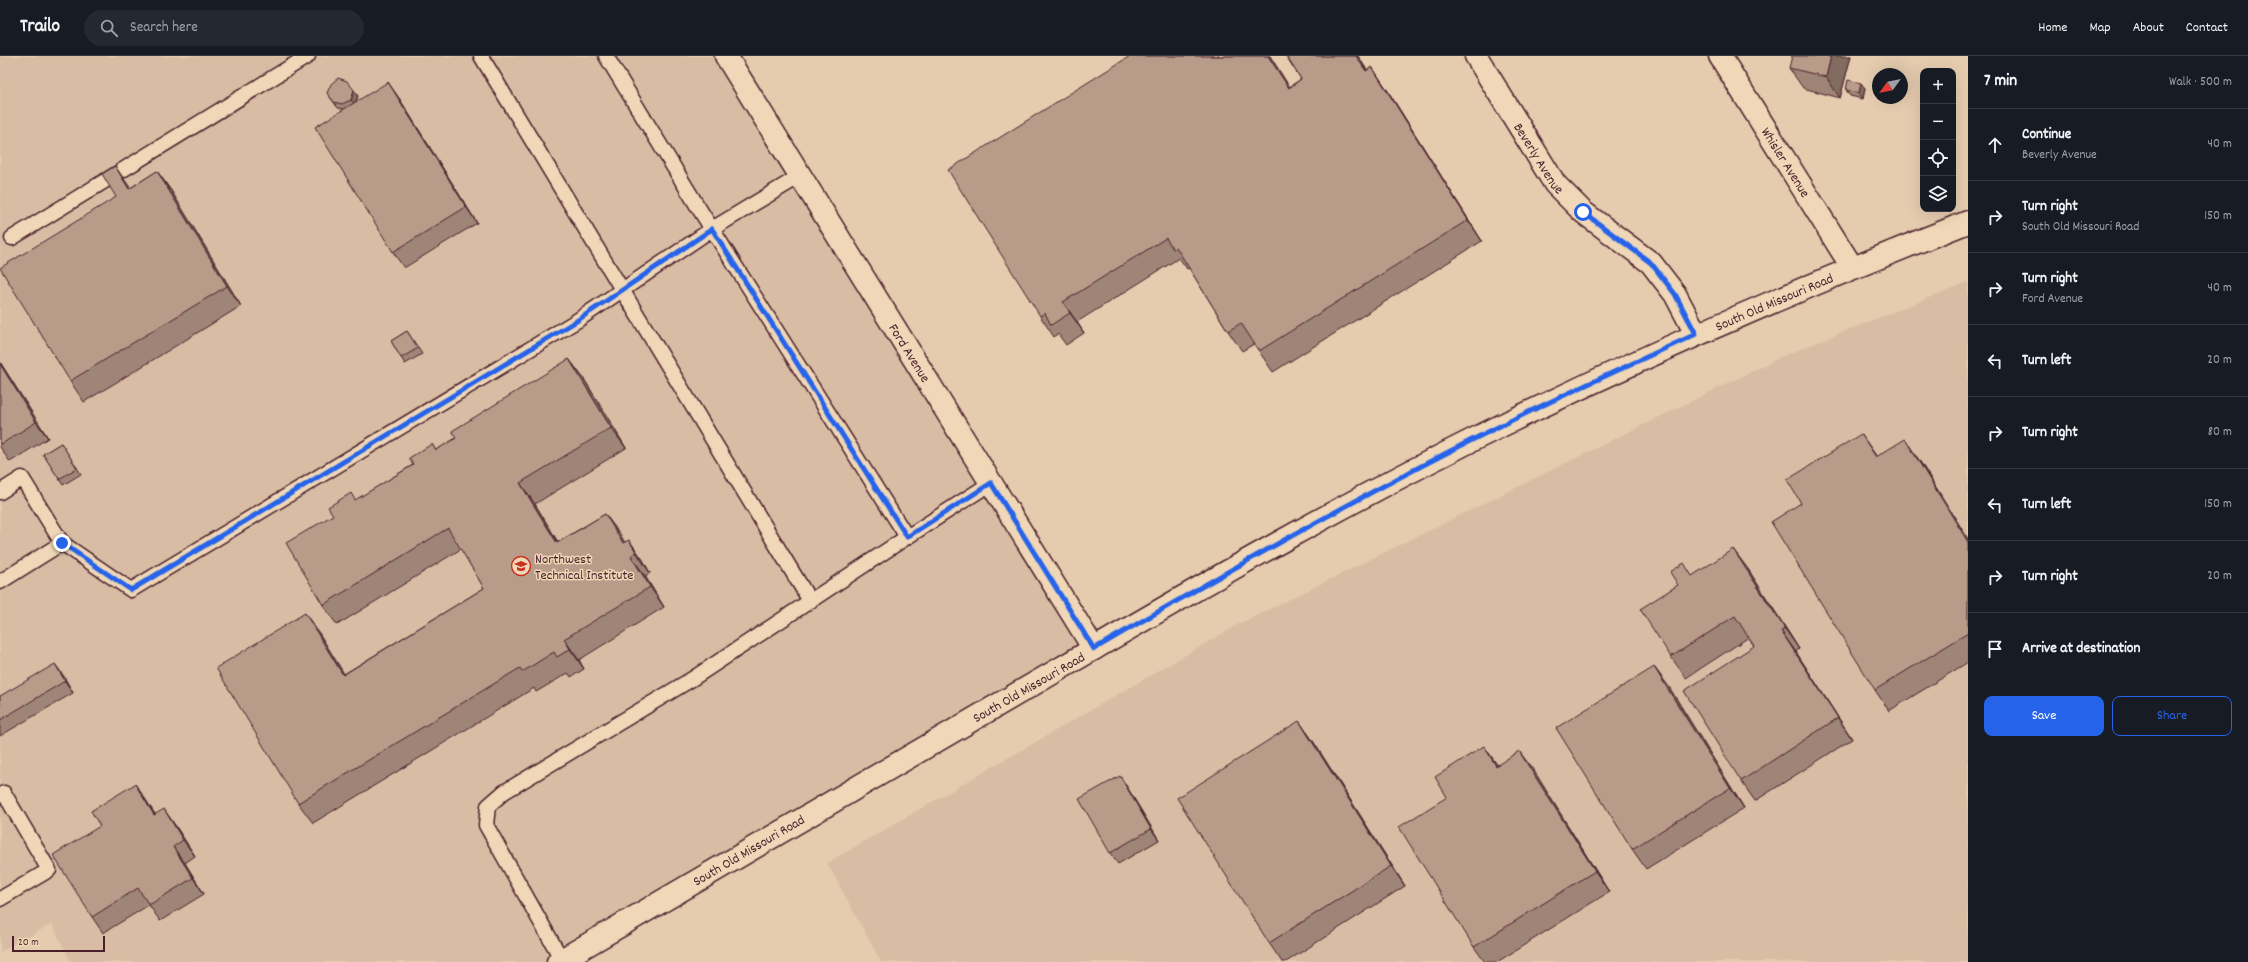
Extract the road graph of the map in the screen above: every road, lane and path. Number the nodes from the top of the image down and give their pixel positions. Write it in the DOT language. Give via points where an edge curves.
graph roads {
  1 [pos="308,56"];
  2 [pos="481,56"];
  3 [pos="606,56"];
  4 [pos="726,56"];
  5 [pos="1476,56"];
  6 [pos="1720,56"];
  7 [pos="800,176"];
  8 [pos="1968,222"];
  9 [pos="712,229"];
  10 [pos="12,238"];
  11 [pos="1852,268"];
  12 [pos="622,289"];
  13 [pos="1696,334"];
  14 [pos="991,483"];
  15 [pos="0,492"];
  16 [pos="907,537"];
  17 [pos="62,543"];
  18 [pos="0,582"];
  19 [pos="810,601"];
  20 [pos="1094,649"];
  21 [pos="0,795"];
  22 [pos="0,899"];
  23 [pos="560,961"];
  1 -- 10 [label="lane"];
  2 -- 12 [label="lane"];
  3 -- 9 [label="lane"];
  4 -- 7 [label="main road, Ford Avenue"];
  5 -- 13 [label="main road, Beverly Avenue" via="1555,184 1583,212 1651,263 1675,294"];
  6 -- 11 [label="main road, Whisler Avenue"];
  7 -- 9 [label="lane"];
  7 -- 14 [label="main road, Ford Avenue"];
  8 -- 11 [label="main road, South Old Missouri Road"];
  9 -- 12 [label="lane"];
  9 -- 16 [label="lane"];
  11 -- 13 [label="main road, South Old Missouri Road"];
  12 -- 17 [label="lane" via="578,320 131,590"];
  12 -- 19 [label="lane"];
  13 -- 20 [label="main road, South Old Missouri Road" via="1414,470"];
  14 -- 16 [label="lane"];
  14 -- 20 [label="main road, Ford Avenue"];
  15 -- 17 [label="lane" via="22,478"];
  16 -- 19 [label="lane"];
  17 -- 18 [label="lane"];
  19 -- 23 [label="lane" via="692,679 504,792 488,806 486,826"];
  20 -- 23 [label="main road, South Old Missouri Road"];
  21 -- 22 [label="lane" via="4,792 49,870"];
}
